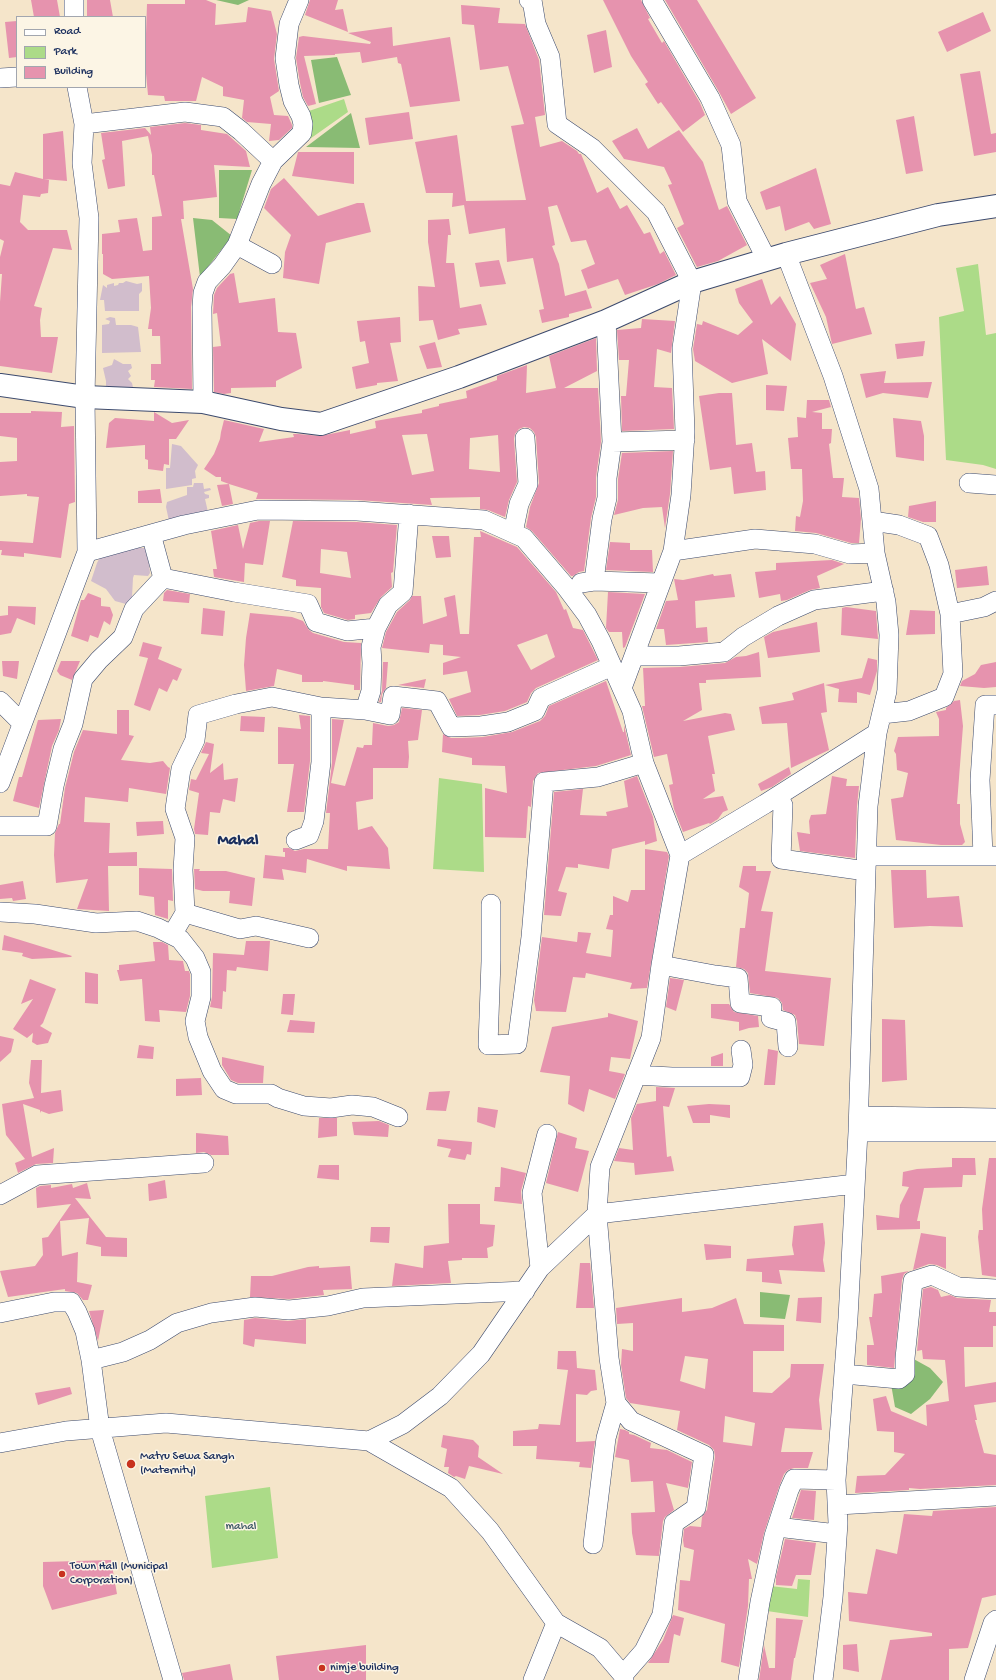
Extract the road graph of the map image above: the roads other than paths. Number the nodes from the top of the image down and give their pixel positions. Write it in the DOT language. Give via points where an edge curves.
graph roads {
  1 [pos="74,0"];
  2 [pos="299,0"];
  3 [pos="529,0"];
  4 [pos="532,0"];
  5 [pos="652,0"];
  6 [pos="74,16"];
  7 [pos="16,77"];
  8 [pos="0,78"];
  9 [pos="77,88"];
  10 [pos="84,124"];
  11 [pos="273,161"];
  12 [pos="996,206"];
  13 [pos="236,245"];
  14 [pos="777,257"];
  15 [pos="272,264"];
  16 [pos="692,282"];
  17 [pos="606,321"];
  18 [pos="0,385"];
  19 [pos="85,397"];
  20 [pos="203,402"];
  21 [pos="525,438"];
  22 [pos="685,440"];
  23 [pos="612,442"];
  24 [pos="969,484"];
  25 [pos="996,484"];
  26 [pos="409,514"];
  27 [pos="872,521"];
  28 [pos="513,533"];
  29 [pos="151,534"];
  30 [pos="673,551"];
  31 [pos="87,552"];
  32 [pos="875,553"];
  33 [pos="163,578"];
  34 [pos="594,581"];
  35 [pos="660,583"];
  36 [pos="566,587"];
  37 [pos="884,591"];
  38 [pos="996,601"];
  39 [pos="950,614"];
  40 [pos="376,628"];
  41 [pos="634,656"];
  42 [pos="612,666"];
  43 [pos="622,688"];
  44 [pos="0,701"];
  45 [pos="996,705"];
  46 [pos="321,708"];
  47 [pos="365,710"];
  48 [pos="882,714"];
  49 [pos="22,723"];
  50 [pos="877,733"];
  51 [pos="644,763"];
  52 [pos="988,780"];
  53 [pos="0,782"];
  54 [pos="778,796"];
  55 [pos="0,826"];
  56 [pos="296,840"];
  57 [pos="680,855"];
  58 [pos="990,856"];
  59 [pos="866,863"];
  60 [pos="491,904"];
  61 [pos="0,912"];
  62 [pos="185,913"];
  63 [pos="172,935"];
  64 [pos="309,938"];
  65 [pos="661,965"];
  66 [pos="788,1047"];
  67 [pos="741,1050"];
  68 [pos="636,1075"];
  69 [pos="398,1117"];
  70 [pos="996,1118"];
  71 [pos="859,1124"];
  72 [pos="996,1132"];
  73 [pos="548,1134"];
  74 [pos="204,1163"];
  75 [pos="855,1184"];
  76 [pos="0,1195"];
  77 [pos="597,1214"];
  78 [pos="540,1268"];
  79 [pos="996,1289"];
  80 [pos="525,1291"];
  81 [pos="0,1313"];
  82 [pos="91,1360"];
  83 [pos="844,1374"];
  84 [pos="616,1403"];
  85 [pos="100,1429"];
  86 [pos="369,1441"];
  87 [pos="0,1443"];
  88 [pos="836,1480"];
  89 [pos="996,1496"];
  90 [pos="838,1505"];
  91 [pos="777,1527"];
  92 [pos="838,1534"];
  93 [pos="592,1544"];
  94 [pos="996,1620"];
  95 [pos="556,1623"];
  96 [pos="624,1678"];
  97 [pos="174,1680"];
  98 [pos="533,1680"];
  99 [pos="748,1680"];
  100 [pos="823,1680"];
  101 [pos="974,1680"];
  1 -- 6 [label="street"];
  2 -- 11 [label="street" via="289,24 285,58 293,101 303,124 302,133"];
  3 -- 4 [label="street"];
  4 -- 16 [label="street" via="536,24 550,57 557,124 592,148 656,212"];
  5 -- 14 [label="street" via="710,98 731,145 737,201"];
  7 -- 8 [label="street"];
  9 -- 10 [label="street"];
  10 -- 11 [label="street" via="185,112 223,118"];
  10 -- 19 [label="street" via="82,163 89,218"];
  11 -- 13 [label="street"];
  12 -- 14 [label="main road" via="938,215"];
  13 -- 15 [label="street"];
  13 -- 20 [label="street" via="207,282 203,293"];
  14 -- 16 [label="main road"];
  14 -- 27 [label="street" via="833,376 869,489"];
  16 -- 17 [label="main road"];
  16 -- 22 [label="street" via="682,348"];
  17 -- 20 [label="main road" via="459,377 322,424 281,419"];
  17 -- 23 [label="street"];
  18 -- 19 [label="main road"];
  19 -- 20 [label="main road"];
  19 -- 31 [label="street"];
  21 -- 28 [label="street" via="528,484"];
  22 -- 23 [label="street"];
  22 -- 30 [label="street"];
  23 -- 34 [label="street" via="607,498"];
  24 -- 25 [label="street"];
  26 -- 28 [label="street" via="484,520"];
  26 -- 29 [label="street" via="258,510"];
  26 -- 40 [label="street" via="402,592 388,605"];
  27 -- 32 [label="street"];
  27 -- 39 [label="street" via="899,525 928,536 939,565"];
  28 -- 36 [label="street" via="524,538"];
  29 -- 31 [label="street"];
  29 -- 33 [label="street"];
  30 -- 32 [label="street" via="755,539 815,544 850,554"];
  30 -- 35 [label="street"];
  31 -- 49 [label="street"];
  32 -- 37 [label="street"];
  33 -- 40 [label="street" via="308,604 316,622 347,631"];
  33 -- 55 [label="street" via="134,609 124,637 99,660 84,679 73,724 63,749 47,826"];
  34 -- 35 [label="street"];
  34 -- 36 [label="street"];
  35 -- 41 [label="street"];
  36 -- 42 [label="street" via="587,615"];
  37 -- 41 [label="street" via="814,600 778,616 724,652"];
  37 -- 48 [label="street" via="889,635 887,691"];
  38 -- 39 [label="street" via="984,607"];
  39 -- 48 [label="street" via="953,674 944,697 909,711"];
  40 -- 47 [label="street" via="371,647 371,691"];
  41 -- 43 [label="street"];
  42 -- 43 [label="street"];
  42 -- 47 [label="street" via="541,698 535,711 508,722 451,728 437,702 393,696 390,715"];
  43 -- 51 [label="street" via="632,711"];
  44 -- 49 [label="street"];
  45 -- 52 [label="street" via="984,705"];
  46 -- 47 [label="street"];
  46 -- 56 [label="street" via="321,762 314,821 309,835"];
  46 -- 62 [label="street" via="272,697 198,715 195,740 181,769 176,809 185,838"];
  48 -- 50 [label="street"];
  49 -- 53 [label="street"];
  50 -- 54 [label="street"];
  50 -- 59 [label="street" via="868,806"];
  51 -- 57 [label="street"];
  51 -- 60 [label="street" via="598,777 544,782 531,937 517,1044 488,1045 492,961"];
  52 -- 58 [label="street"];
  54 -- 57 [label="street"];
  54 -- 59 [label="street" via="783,805 781,859"];
  57 -- 65 [label="street"];
  58 -- 59 [label="street"];
  59 -- 71 [label="street"];
  61 -- 63 [label="street" via="96,923 137,921"];
  62 -- 63 [label="street"];
  62 -- 64 [label="street" via="240,929 256,926"];
  63 -- 69 [label="street" via="180,939 195,958 201,972 202,997 195,1021 197,1032 212,1071 224,1089 236,1094 271,1094 304,1106 373,1107"];
  65 -- 66 [label="street" via="738,978 740,1003 772,1007 771,1018 786,1022"];
  65 -- 68 [label="street" via="650,1038"];
  67 -- 68 [label="street" via="743,1065 740,1076"];
  68 -- 77 [label="street" via="600,1167"];
  70 -- 71 [label="street"];
  71 -- 72 [label="street"];
  71 -- 75 [label="street"];
  73 -- 78 [label="street" via="532,1193"];
  74 -- 76 [label="street" via="37,1175"];
  75 -- 77 [label="street"];
  75 -- 83 [label="street"];
  77 -- 78 [label="street"];
  77 -- 84 [label="street" via="609,1358"];
  78 -- 80 [label="street"];
  79 -- 83 [label="street" via="958,1287 932,1275 913,1281 905,1374 899,1378"];
  80 -- 82 [label="street" via="363,1298 328,1306 288,1310 255,1308 211,1313 177,1323 150,1340 123,1352"];
  80 -- 86 [label="street" via="481,1354 440,1396 403,1424"];
  81 -- 82 [label="street" via="54,1302 71,1302 85,1331"];
  82 -- 85 [label="street"];
  83 -- 88 [label="street"];
  84 -- 93 [label="street" via="606,1438"];
  84 -- 96 [label="street" via="631,1421 704,1455 696,1508 674,1523 662,1616 644,1651"];
  85 -- 86 [label="street" via="166,1423"];
  85 -- 87 [label="street" via="66,1431"];
  85 -- 97 [label="street"];
  86 -- 95 [label="street" via="451,1488 490,1532"];
  88 -- 90 [label="street"];
  88 -- 91 [label="street" via="794,1479"];
  89 -- 90 [label="street"];
  90 -- 92 [label="street"];
  91 -- 92 [label="street"];
  91 -- 99 [label="street" via="760,1602"];
  92 -- 100 [label="street"];
  94 -- 101 [label="street"];
  95 -- 96 [label="street" via="600,1648"];
  95 -- 98 [label="street"];
}
